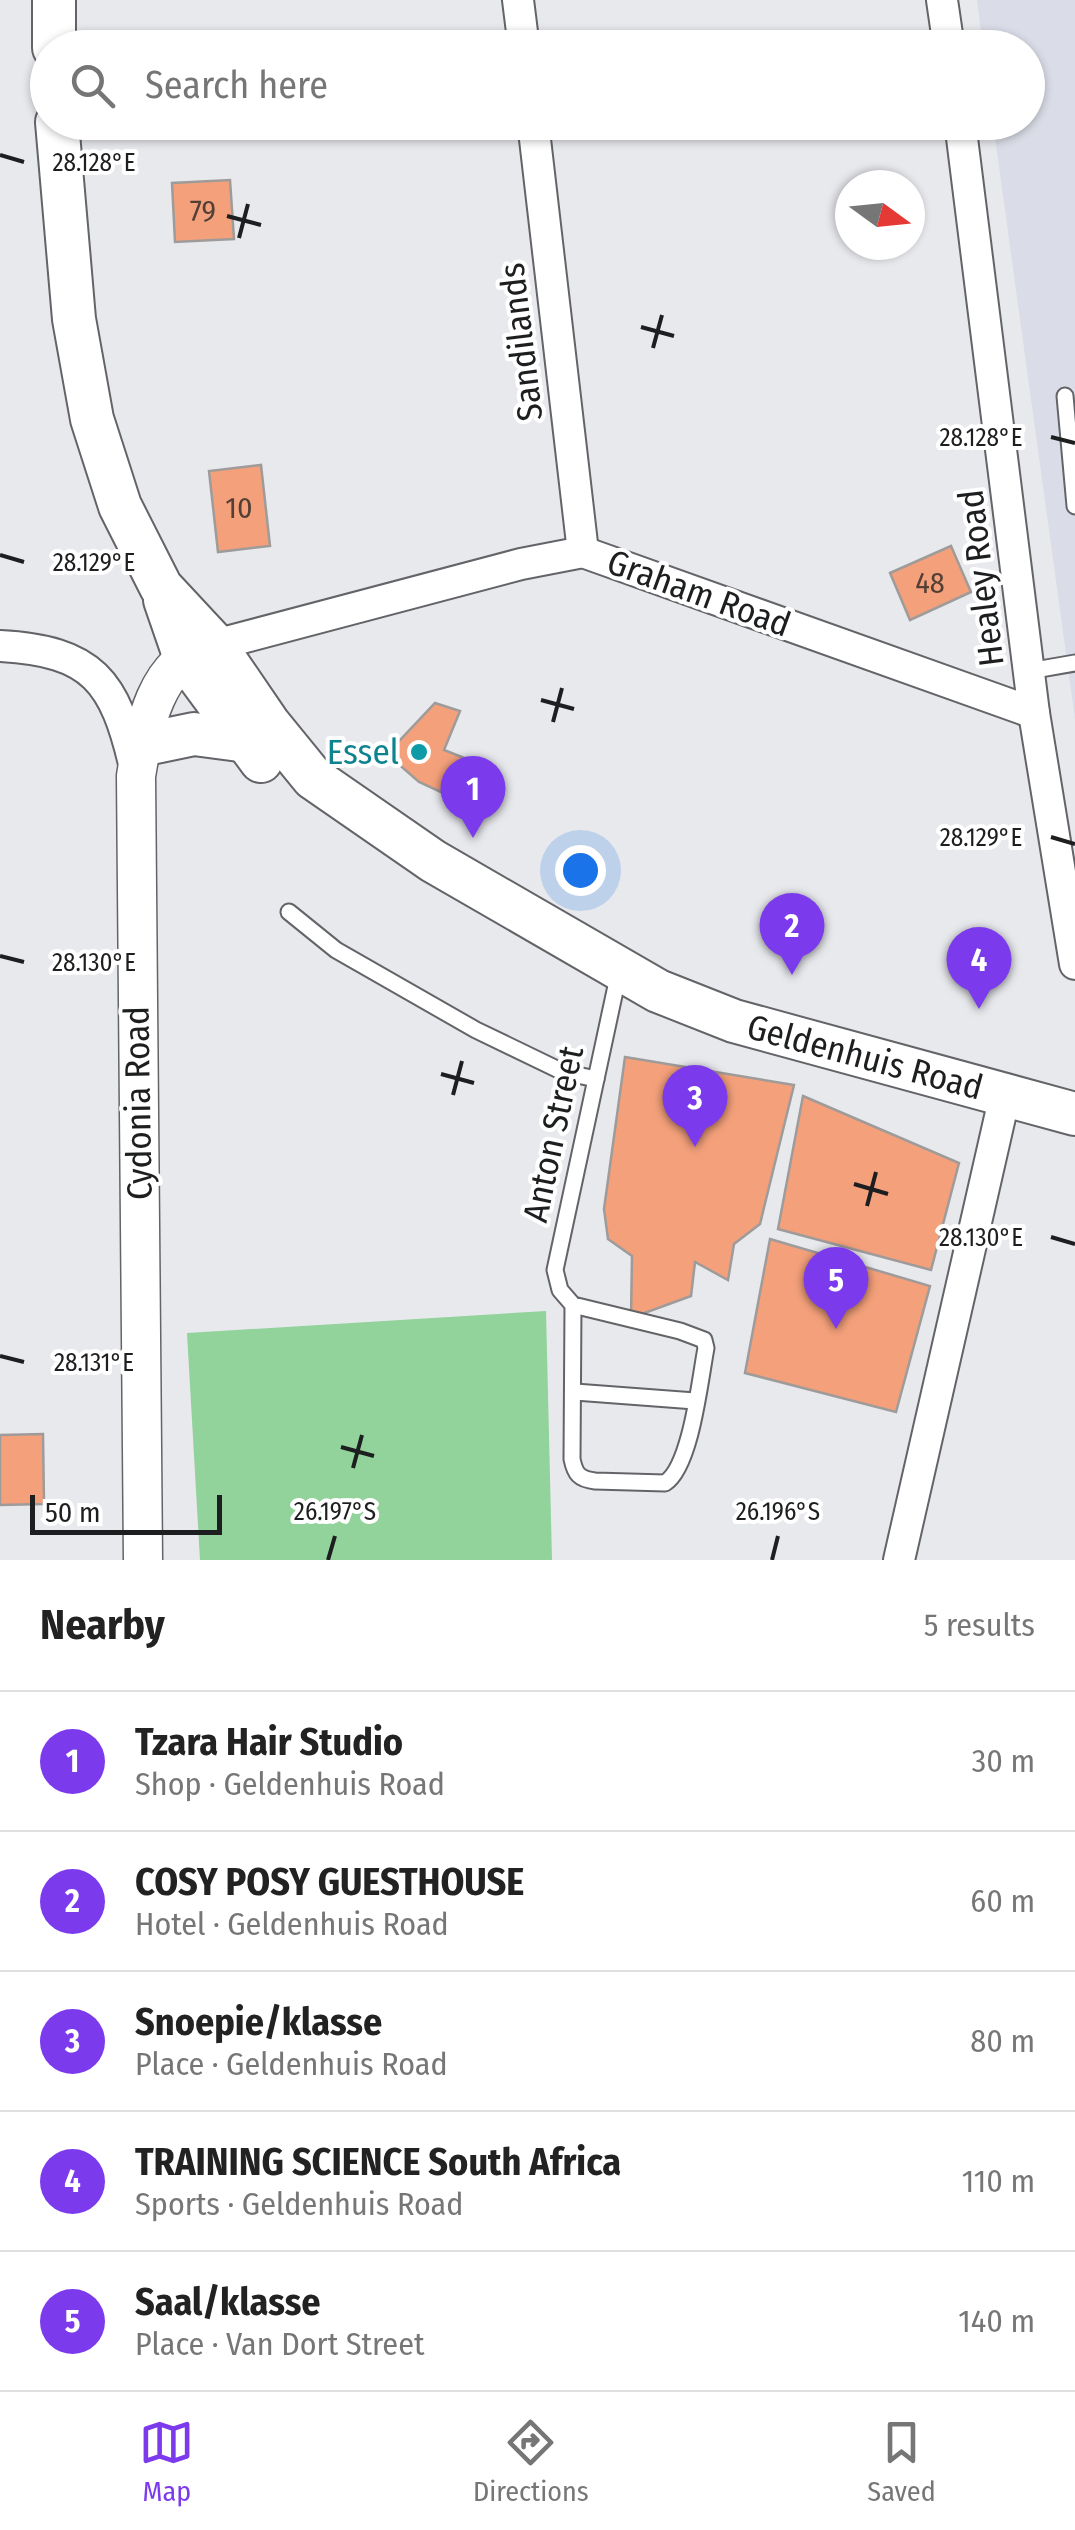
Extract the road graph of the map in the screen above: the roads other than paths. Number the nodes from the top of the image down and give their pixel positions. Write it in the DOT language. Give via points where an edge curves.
graph roads {
  1 [pos="54,0"];
  2 [pos="518,0"];
  3 [pos="942,0"];
  4 [pos="54,30"];
  5 [pos="522,30"];
  6 [pos="946,30"];
  7 [pos="59,140"];
  8 [pos="535,140"];
  9 [pos="962,140"];
  10 [pos="1065,396"];
  11 [pos="1075,506"];
  12 [pos="583,552"];
  13 [pos="0,646"];
  14 [pos="200,652"];
  15 [pos="1075,663"];
  16 [pos="1029,671"];
  17 [pos="1034,713"];
  18 [pos="247,741"];
  19 [pos="139,760"];
  20 [pos="352,824"];
  21 [pos="289,912"];
  22 [pos="1075,964"];
  23 [pos="632,982"];
  24 [pos="596,1079"];
  25 [pos="1006,1095"];
  26 [pos="1075,1114"];
  27 [pos="573,1305"];
  28 [pos="575,1392"];
  29 [pos="695,1402"];
  30 [pos="143,1560"];
  31 [pos="898,1560"];
  1 -- 4 [label="main road"];
  2 -- 5 [label="street"];
  3 -- 6 [label="street"];
  7 -- 14 [label="main road, Geldenhuis Road" via="74,319 92,419 120,506"];
  8 -- 12 [label="street, Sandilands"];
  9 -- 16 [label="street, Healey Road"];
  10 -- 11 [label="lane"];
  12 -- 14 [label="street, Graham Road"];
  12 -- 17 [label="street, Graham Road"];
  13 -- 19 [label="street" via="70,658 91,671 110,691"];
  14 -- 18 [label="main road, Geldenhuis Road"];
  14 -- 19 [label="street, Cydonia Road" via="174,669 155,700"];
  14 -- 20 [label="main road, Geldenhuis Road"];
  15 -- 16 [label="lane"];
  16 -- 17 [label="street, Healey Road"];
  17 -- 22 [label="street, Healey Road"];
  18 -- 19 [label="main road" via="194,734"];
  18 -- 20 [label="main road, Geldenhuis Road" via="293,792"];
  19 -- 30 [label="street, Cydonia Road"];
  20 -- 23 [label="main road, Geldenhuis Road" via="415,885 491,928 570,969"];
  21 -- 24 [label="lane" via="336,950 516,1052"];
  23 -- 24 [label="lane, Anton Street"];
  23 -- 25 [label="main road, Geldenhuis Road" via="734,1021"];
  24 -- 27 [label="lane, Anton Street" via="554,1270"];
  25 -- 26 [label="main road, Geldenhuis Road"];
  25 -- 31 [label="street"];
  27 -- 28 [label="lane, Anton Street"];
  27 -- 29 [label="lane, Anton Street" via="704,1340"];
  28 -- 29 [label="lane"];
  28 -- 29 [label="lane, Anton Street" via="572,1459 579,1476 595,1481 673,1478"];
}
